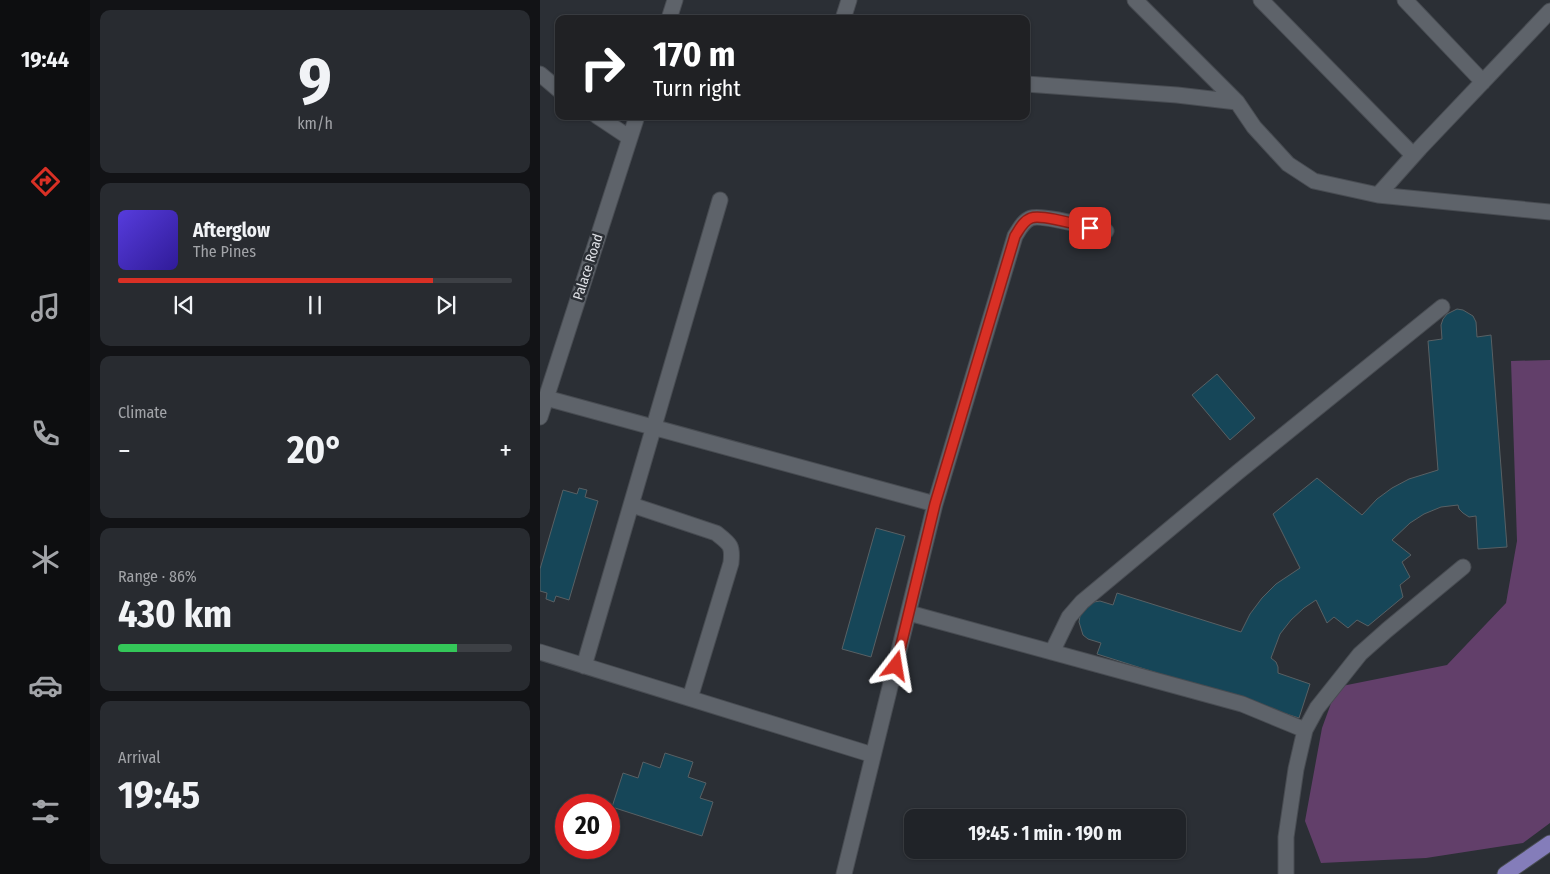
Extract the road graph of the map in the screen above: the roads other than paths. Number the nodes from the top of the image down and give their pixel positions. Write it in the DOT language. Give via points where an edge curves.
graph roads {
  1 [pos="675,0"];
  2 [pos="849,0"];
  3 [pos="1135,0"];
  4 [pos="1261,0"];
  5 [pos="1405,0"];
  6 [pos="1550,10"];
  7 [pos="669,15"];
  8 [pos="845,15"];
  9 [pos="540,74"];
  10 [pos="1484,82"];
  11 [pos="1030,84"];
  12 [pos="555,87"];
  13 [pos="1237,102"];
  14 [pos="603,120"];
  15 [pos="636,120"];
  16 [pos="630,138"];
  17 [pos="1413,155"];
  18 [pos="1378,194"];
  19 [pos="720,200"];
  20 [pos="1550,212"];
  21 [pos="1106,232"];
  22 [pos="1442,307"];
  23 [pos="546,398"];
  24 [pos="540,417"];
  25 [pos="654,428"];
  26 [pos="935,504"];
  27 [pos="632,505"];
  28 [pos="1463,566"];
  29 [pos="909,613"];
  30 [pos="540,652"];
  31 [pos="1052,652"];
  32 [pos="584,666"];
  33 [pos="690,698"];
  34 [pos="1305,730"];
  35 [pos="873,755"];
  36 [pos="1550,843"];
  37 [pos="844,874"];
  38 [pos="1286,874"];
  39 [pos="1505,874"];
  1 -- 7 [label="street"];
  2 -- 8 [label="street"];
  3 -- 13 [label="street"];
  4 -- 17 [label="street"];
  5 -- 10 [label="street"];
  6 -- 10 [label="street"];
  9 -- 12 [label="street"];
  10 -- 17 [label="street"];
  11 -- 13 [label="street"];
  13 -- 18 [label="street" via="1254,128 1288,164 1314,181"];
  14 -- 16 [label="street"];
  15 -- 16 [label="street, Palace Road"];
  16 -- 23 [label="street, Palace Road"];
  17 -- 18 [label="street"];
  18 -- 20 [label="street"];
  19 -- 25 [label="street"];
  21 -- 26 [label="street" via="1030,218 1015,236"];
  22 -- 31 [label="street" via="1082,602 1069,617"];
  23 -- 24 [label="street, Palace Road"];
  23 -- 25 [label="street"];
  25 -- 26 [label="street"];
  25 -- 27 [label="street"];
  26 -- 29 [label="street"];
  27 -- 32 [label="street"];
  27 -- 33 [label="street" via="716,533 732,550 731,563"];
  28 -- 34 [label="street" via="1360,654 1317,708"];
  29 -- 31 [label="street"];
  29 -- 35 [label="street"];
  30 -- 32 [label="street"];
  31 -- 34 [label="street" via="1242,704"];
  32 -- 33 [label="street"];
  33 -- 35 [label="street"];
  34 -- 38 [label="street" via="1290,806"];
  35 -- 37 [label="street"];
  36 -- 39 [label="main road"];
}
